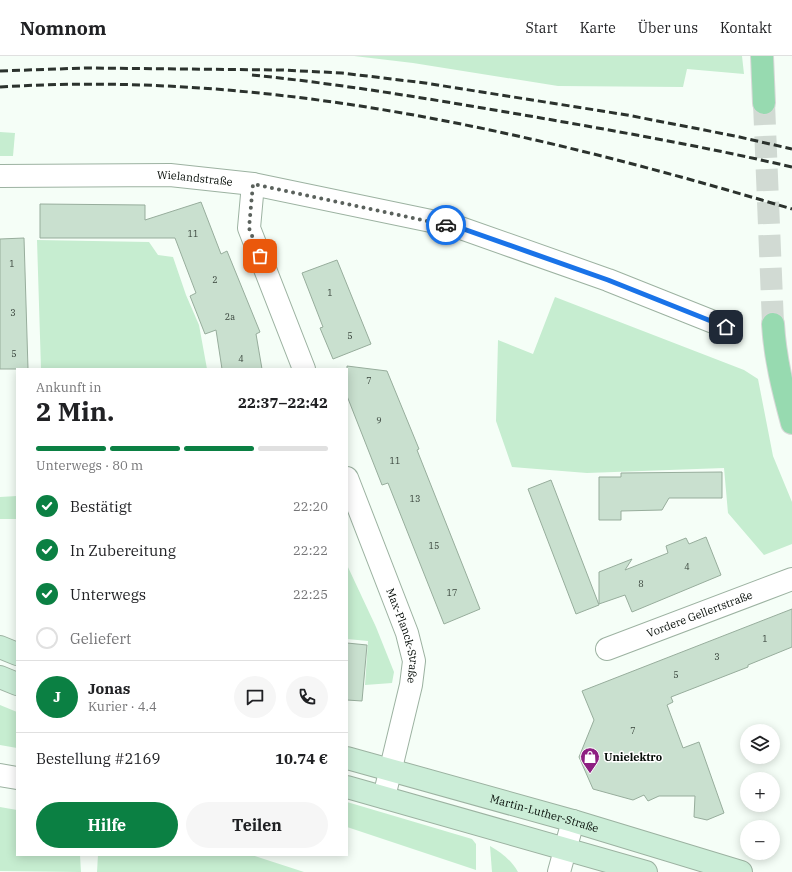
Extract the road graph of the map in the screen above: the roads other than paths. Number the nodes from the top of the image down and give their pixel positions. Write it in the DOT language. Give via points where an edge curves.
graph roads {
  1 [pos="762,56"];
  2 [pos="764,103"];
  3 [pos="0,176"];
  4 [pos="253,184"];
  5 [pos="773,324"];
  6 [pos="726,327"];
  7 [pos="304,368"];
  8 [pos="792,423"];
  9 [pos="348,481"];
  10 [pos="792,578"];
  11 [pos="0,647"];
  12 [pos="607,649"];
  13 [pos="16,654"];
  14 [pos="0,677"];
  15 [pos="16,684"];
  16 [pos="348,758"];
  17 [pos="391,770"];
  18 [pos="0,775"];
  19 [pos="16,778"];
  20 [pos="348,787"];
  21 [pos="384,797"];
  22 [pos="573,821"];
  23 [pos="566,848"];
  24 [pos="560,872"];
  25 [pos="646,872"];
  26 [pos="741,872"];
  1 -- 2 [label="main road"];
  3 -- 4 [label="street, Wielandstraße" via="170,175"];
  4 -- 6 [label="street, Wielandstraße" via="455,226 608,280"];
  4 -- 7 [label="street" via="249,228"];
  5 -- 8 [label="main road" via="776,353"];
  9 -- 17 [label="street, Max-Planck-Straße" via="407,633 414,661 411,685"];
  10 -- 12 [label="street, Vordere Gellertstraße"];
  11 -- 13 [label="main road"];
  14 -- 15 [label="main road"];
  16 -- 17 [label="main road, Martin-Luther-Straße"];
  17 -- 21 [label="street, Max-Planck-Straße"];
  17 -- 22 [label="main road, Martin-Luther-Straße"];
  18 -- 19 [label="street"];
  20 -- 21 [label="main road"];
  21 -- 23 [label="main road"];
  22 -- 23 [label="street"];
  22 -- 26 [label="main road, Martin-Luther-Straße"];
  23 -- 24 [label="street"];
  23 -- 25 [label="main road"];
}
